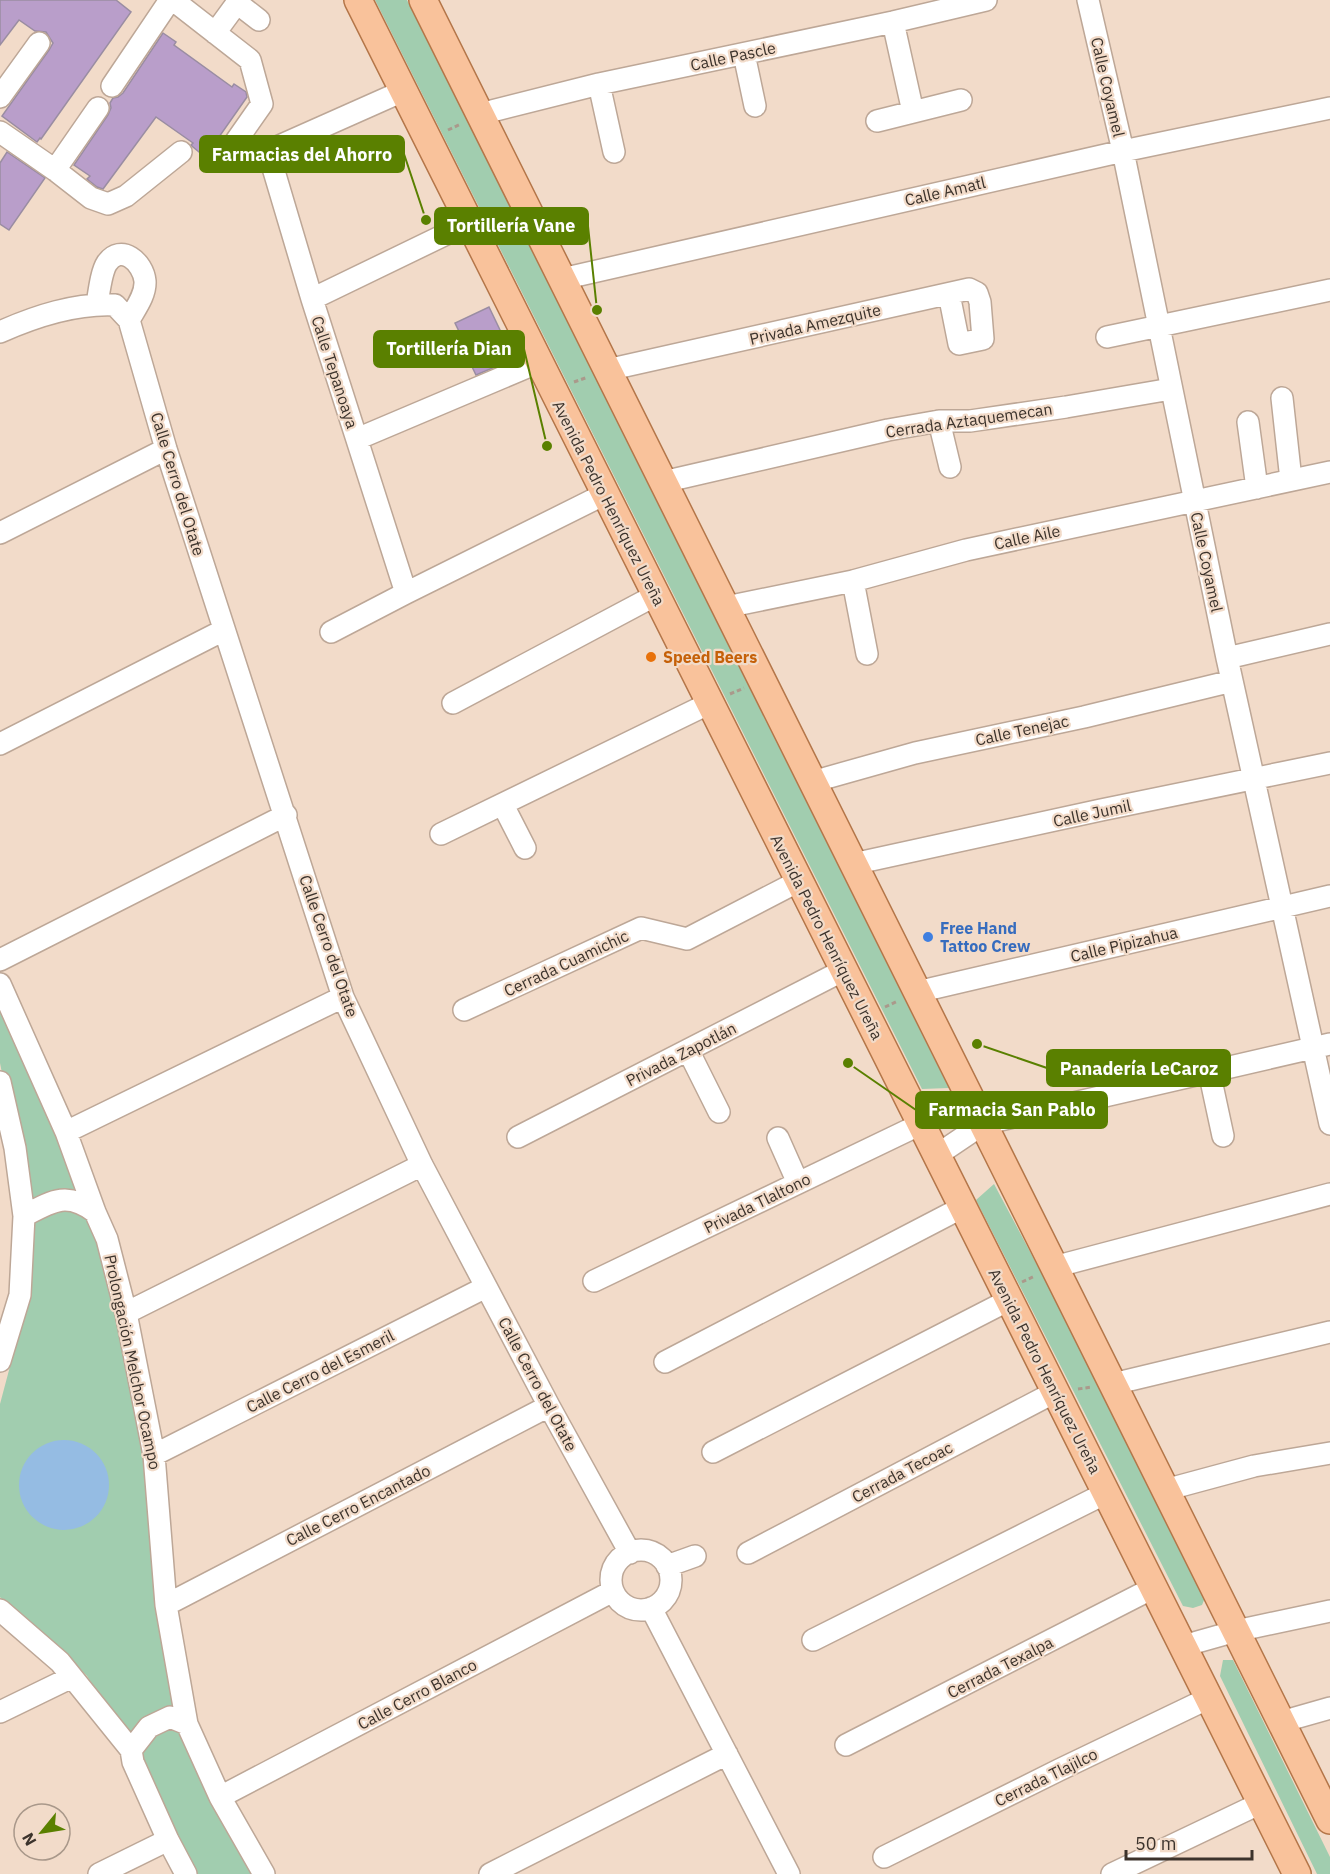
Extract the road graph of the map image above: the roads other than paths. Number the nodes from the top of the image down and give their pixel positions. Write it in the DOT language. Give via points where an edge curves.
graph roads {
  1 [pos="172,0"];
  2 [pos="358,0"];
  3 [pos="423,0"];
  4 [pos="986,0"];
  5 [pos="1088,0"];
  6 [pos="260,20"];
  7 [pos="893,22"];
  8 [pos="215,33"];
  9 [pos="39,43"];
  10 [pos="744,54"];
  11 [pos="599,84"];
  12 [pos="112,86"];
  13 [pos="403,91"];
  14 [pos="0,97"];
  15 [pos="961,100"];
  16 [pos="755,106"];
  17 [pos="98,108"];
  18 [pos="1330,108"];
  19 [pos="913,112"];
  20 [pos="480,114"];
  21 [pos="877,121"];
  22 [pos="2,137"];
  23 [pos="234,144"];
  24 [pos="1123,151"];
  25 [pos="181,152"];
  26 [pos="614,152"];
  27 [pos="55,170"];
  28 [pos="470,223"];
  29 [pos="562,279"];
  30 [pos="1330,290"];
  31 [pos="949,294"];
  32 [pos="312,299"];
  33 [pos="1158,327"];
  34 [pos="0,332"];
  35 [pos="1107,337"];
  36 [pos="539,362"];
  37 [pos="607,370"];
  38 [pos="1171,388"];
  39 [pos="1281,398"];
  40 [pos="939,421"];
  41 [pos="1248,422"];
  42 [pos="357,439"];
  43 [pos="166,449"];
  44 [pos="950,467"];
  45 [pos="1330,472"];
  46 [pos="1291,480"];
  47 [pos="663,482"];
  48 [pos="1257,488"];
  49 [pos="605,494"];
  50 [pos="1194,501"];
  51 [pos="0,533"];
  52 [pos="853,581"];
  53 [pos="406,593"];
  54 [pos="656,595"];
  55 [pos="726,607"];
  56 [pos="224,630"];
  57 [pos="331,632"];
  58 [pos="1330,634"];
  59 [pos="867,654"];
  60 [pos="1227,658"];
  61 [pos="1232,681"];
  62 [pos="453,703"];
  63 [pos="710,703"];
  64 [pos="0,744"];
  65 [pos="1330,763"];
  66 [pos="1254,780"];
  67 [pos="812,782"];
  68 [pos="503,806"];
  69 [pos="286,815"];
  70 [pos="441,834"];
  71 [pos="525,848"];
  72 [pos="854,864"];
  73 [pos="799,881"];
  74 [pos="1330,897"];
  75 [pos="1281,907"];
  76 [pos="0,960"];
  77 [pos="844,970"];
  78 [pos="0,984"];
  79 [pos="917,992"];
  80 [pos="343,997"];
  81 [pos="464,1010"];
  82 [pos="1321,1046"];
  83 [pos="688,1050"];
  84 [pos="1209,1071"];
  85 [pos="0,1082"];
  86 [pos="719,1112"];
  87 [pos="921,1124"];
  88 [pos="983,1124"];
  89 [pos="1330,1124"];
  90 [pos="66,1132"];
  91 [pos="1223,1136"];
  92 [pos="518,1137"];
  93 [pos="778,1138"];
  94 [pos="937,1155"];
  95 [pos="422,1165"];
  96 [pos="798,1183"];
  97 [pos="1330,1194"];
  98 [pos="963,1207"];
  99 [pos="95,1212"];
  100 [pos="24,1216"];
  101 [pos="1054,1267"];
  102 [pos="594,1281"];
  103 [pos="486,1287"];
  104 [pos="1007,1295"];
  105 [pos="126,1313"];
  106 [pos="1330,1332"];
  107 [pos="0,1361"];
  108 [pos="666,1362"];
  109 [pos="1113,1384"];
  110 [pos="1055,1392"];
  111 [pos="549,1406"];
  112 [pos="713,1452"];
  113 [pos="1322,1454"];
  114 [pos="154,1455"];
  115 [pos="1165,1490"];
  116 [pos="1106,1493"];
  117 [pos="630,1553"];
  118 [pos="748,1553"];
  119 [pos="695,1556"];
  120 [pos="667,1566"];
  121 [pos="1153,1588"];
  122 [pos="613,1591"];
  123 [pos="166,1605"];
  124 [pos="651,1608"];
  125 [pos="0,1610"];
  126 [pos="1330,1611"];
  127 [pos="1236,1631"];
  128 [pos="813,1641"];
  129 [pos="1183,1646"];
  130 [pos="72,1677"];
  131 [pos="1209,1698"];
  132 [pos="1330,1708"];
  133 [pos="0,1712"];
  134 [pos="1281,1722"];
  135 [pos="187,1724"];
  136 [pos="846,1746"];
  137 [pos="131,1750"];
  138 [pos="727,1754"];
  139 [pos="220,1797"];
  140 [pos="1261,1803"];
  141 [pos="1330,1820"];
  142 [pos="168,1840"];
  143 [pos="884,1857"];
  144 [pos="99,1874"];
  145 [pos="186,1874"];
  146 [pos="264,1874"];
  147 [pos="490,1874"];
  148 [pos="789,1874"];
  149 [pos="1112,1874"];
  150 [pos="1297,1874"];
  1 -- 8 [label="street"];
  1 -- 12 [label="street"];
  2 -- 13 [label="main road, Avenida Pedro Henríquez Ureña"];
  3 -- 20 [label="main road"];
  4 -- 7 [label="street, Calle Pascle"];
  5 -- 24 [label="street, Calle Coyamel"];
  6 -- 8 [label="street" via="237,3"];
  7 -- 10 [label="street, Calle Pascle"];
  7 -- 19 [label="street"];
  8 -- 23 [label="street" via="250,60 262,104"];
  9 -- 14 [label="street"];
  10 -- 11 [label="street, Calle Pascle"];
  10 -- 16 [label="street"];
  11 -- 20 [label="street, Calle Pascle"];
  11 -- 26 [label="street"];
  13 -- 28 [label="main road, Avenida Pedro Henríquez Ureña"];
  13 -- 32 [label="street, Calle Tepanoaya" via="268,151"];
  15 -- 19 [label="street"];
  17 -- 27 [label="street"];
  18 -- 24 [label="street, Calle Amatl"];
  19 -- 21 [label="street"];
  20 -- 29 [label="main road"];
  22 -- 27 [label="street"];
  24 -- 29 [label="street, Calle Amatl"];
  24 -- 33 [label="street, Calle Coyamel"];
  25 -- 27 [label="street" via="126,196 108,204 91,198"];
  28 -- 32 [label="street"];
  28 -- 36 [label="main road, Avenida Pedro Henríquez Ureña"];
  29 -- 37 [label="main road"];
  30 -- 33 [label="street"];
  31 -- 31 [label="street, Privada Amezquite" via="969,289 977,293 983,339 959,344"];
  31 -- 37 [label="street, Privada Amezquite"];
  32 -- 42 [label="street, Calle Tepanoaya"];
  33 -- 35 [label="street"];
  33 -- 38 [label="street, Calle Coyamel"];
  34 -- 43 [label="street, Calle Cerro del Otate" via="65,309 114,310"];
  36 -- 42 [label="street"];
  36 -- 49 [label="main road, Avenida Pedro Henríquez Ureña"];
  37 -- 47 [label="main road"];
  38 -- 40 [label="street, Cerrada Aztaquemecan" via="970,421"];
  38 -- 50 [label="street, Calle Coyamel"];
  39 -- 46 [label="street"];
  40 -- 44 [label="street"];
  40 -- 47 [label="street, Cerrada Aztaquemecan"];
  41 -- 48 [label="street"];
  42 -- 53 [label="street, Calle Tepanoaya"];
  43 -- 51 [label="street"];
  43 -- 56 [label="street, Calle Cerro del Otate"];
  45 -- 46 [label="street, Calle Aile"];
  46 -- 48 [label="street, Calle Aile"];
  47 -- 55 [label="main road"];
  48 -- 50 [label="street, Calle Aile"];
  49 -- 53 [label="street"];
  49 -- 54 [label="main road, Avenida Pedro Henríquez Ureña"];
  50 -- 52 [label="street, Calle Aile" via="966,550"];
  50 -- 60 [label="street, Calle Coyamel"];
  52 -- 55 [label="street, Calle Aile"];
  52 -- 59 [label="street"];
  53 -- 57 [label="street"];
  54 -- 62 [label="street"];
  54 -- 63 [label="main road, Avenida Pedro Henríquez Ureña"];
  55 -- 67 [label="main road"];
  56 -- 64 [label="street"];
  56 -- 69 [label="street, Calle Cerro del Otate"];
  58 -- 60 [label="street"];
  60 -- 61 [label="street, Calle Coyamel"];
  61 -- 66 [label="street, Calle Coyamel"];
  61 -- 67 [label="street, Calle Tenejac" via="915,753"];
  63 -- 68 [label="street"];
  63 -- 73 [label="main road, Avenida Pedro Henríquez Ureña"];
  65 -- 66 [label="street, Calle Jumil"];
  66 -- 72 [label="street, Calle Jumil"];
  66 -- 75 [label="street, Calle Coyamel"];
  67 -- 72 [label="main road"];
  68 -- 70 [label="street"];
  68 -- 71 [label="street"];
  69 -- 76 [label="street"];
  69 -- 80 [label="street, Calle Cerro del Otate"];
  72 -- 79 [label="main road"];
  73 -- 77 [label="main road, Avenida Pedro Henríquez Ureña"];
  73 -- 81 [label="street, Cerrada Cuamichic" via="687,939 641,928"];
  74 -- 75 [label="street, Calle Pipizahua"];
  75 -- 79 [label="street, Calle Pipizahua"];
  75 -- 82 [label="street, Calle Coyamel"];
  77 -- 83 [label="street, Privada Zapotlán"];
  77 -- 87 [label="main road, Avenida Pedro Henríquez Ureña"];
  78 -- 90 [label="street, Prolongación Melchor Ocampo"];
  79 -- 88 [label="main road"];
  80 -- 90 [label="street"];
  80 -- 95 [label="street, Calle Cerro del Otate"];
  82 -- 84 [label="street"];
  82 -- 89 [label="street, Calle Coyamel"];
  83 -- 86 [label="street"];
  83 -- 92 [label="street, Privada Zapotlán"];
  84 -- 88 [label="street"];
  84 -- 91 [label="street"];
  85 -- 100 [label="street" via="15,1148"];
  87 -- 94 [label="main road, Avenida Pedro Henríquez Ureña"];
  87 -- 96 [label="street, Privada Tlaltono"];
  88 -- 94 [label="street"];
  88 -- 101 [label="main road"];
  90 -- 99 [label="street, Prolongación Melchor Ocampo"];
  93 -- 96 [label="street"];
  94 -- 98 [label="main road, Avenida Pedro Henríquez Ureña"];
  95 -- 103 [label="street, Calle Cerro del Otate"];
  95 -- 105 [label="street"];
  96 -- 102 [label="street, Privada Tlaltono"];
  97 -- 101 [label="street"];
  98 -- 104 [label="main road, Avenida Pedro Henríquez Ureña"];
  98 -- 108 [label="street"];
  99 -- 100 [label="street" via="83,1203 65,1200"];
  99 -- 105 [label="street, Prolongación Melchor Ocampo" via="107,1239"];
  100 -- 107 [label="street" via="20,1295"];
  101 -- 109 [label="main road"];
  103 -- 111 [label="street, Calle Cerro del Otate"];
  103 -- 114 [label="street, Calle Cerro del Esmeril"];
  104 -- 110 [label="main road, Avenida Pedro Henríquez Ureña"];
  104 -- 112 [label="street"];
  105 -- 114 [label="street, Prolongación Melchor Ocampo"];
  106 -- 109 [label="street"];
  109 -- 115 [label="main road"];
  110 -- 116 [label="main road, Avenida Pedro Henríquez Ureña"];
  110 -- 118 [label="street, Cerrada Tecoac"];
  111 -- 117 [label="street, Calle Cerro del Otate"];
  111 -- 123 [label="street, Calle Cerro Encantado"];
  113 -- 115 [label="street" via="1254,1466"];
  114 -- 123 [label="street, Prolongación Melchor Ocampo"];
  115 -- 127 [label="main road"];
  116 -- 121 [label="main road, Avenida Pedro Henríquez Ureña"];
  116 -- 128 [label="street"];
  117 -- 120 [label="street" via="651,1552"];
  117 -- 122 [label="street" via="613,1571"];
  119 -- 120 [label="street"];
  120 -- 124 [label="street" via="669,1591"];
  121 -- 129 [label="main road, Avenida Pedro Henríquez Ureña"];
  121 -- 136 [label="street, Cerrada Texalpa"];
  122 -- 124 [label="street" via="631,1609"];
  122 -- 139 [label="street, Calle Cerro Blanco"];
  123 -- 135 [label="street, Prolongación Melchor Ocampo"];
  124 -- 138 [label="street"];
  125 -- 130 [label="street"];
  126 -- 127 [label="street"];
  127 -- 129 [label="street"];
  127 -- 134 [label="main road"];
  129 -- 131 [label="main road, Avenida Pedro Henríquez Ureña"];
  130 -- 133 [label="street"];
  130 -- 137 [label="street"];
  131 -- 140 [label="main road, Avenida Pedro Henríquez Ureña"];
  131 -- 143 [label="street, Cerrada Tlajilco"];
  132 -- 134 [label="street"];
  134 -- 141 [label="main road"];
  135 -- 137 [label="street" via="170,1717 149,1727"];
  135 -- 139 [label="street, Prolongación Melchor Ocampo"];
  137 -- 142 [label="street"];
  138 -- 147 [label="street"];
  138 -- 148 [label="street"];
  139 -- 146 [label="street, Prolongación Melchor Ocampo"];
  140 -- 149 [label="street"];
  140 -- 150 [label="main road, Avenida Pedro Henríquez Ureña"];
  142 -- 144 [label="street"];
  142 -- 145 [label="street"];
}
